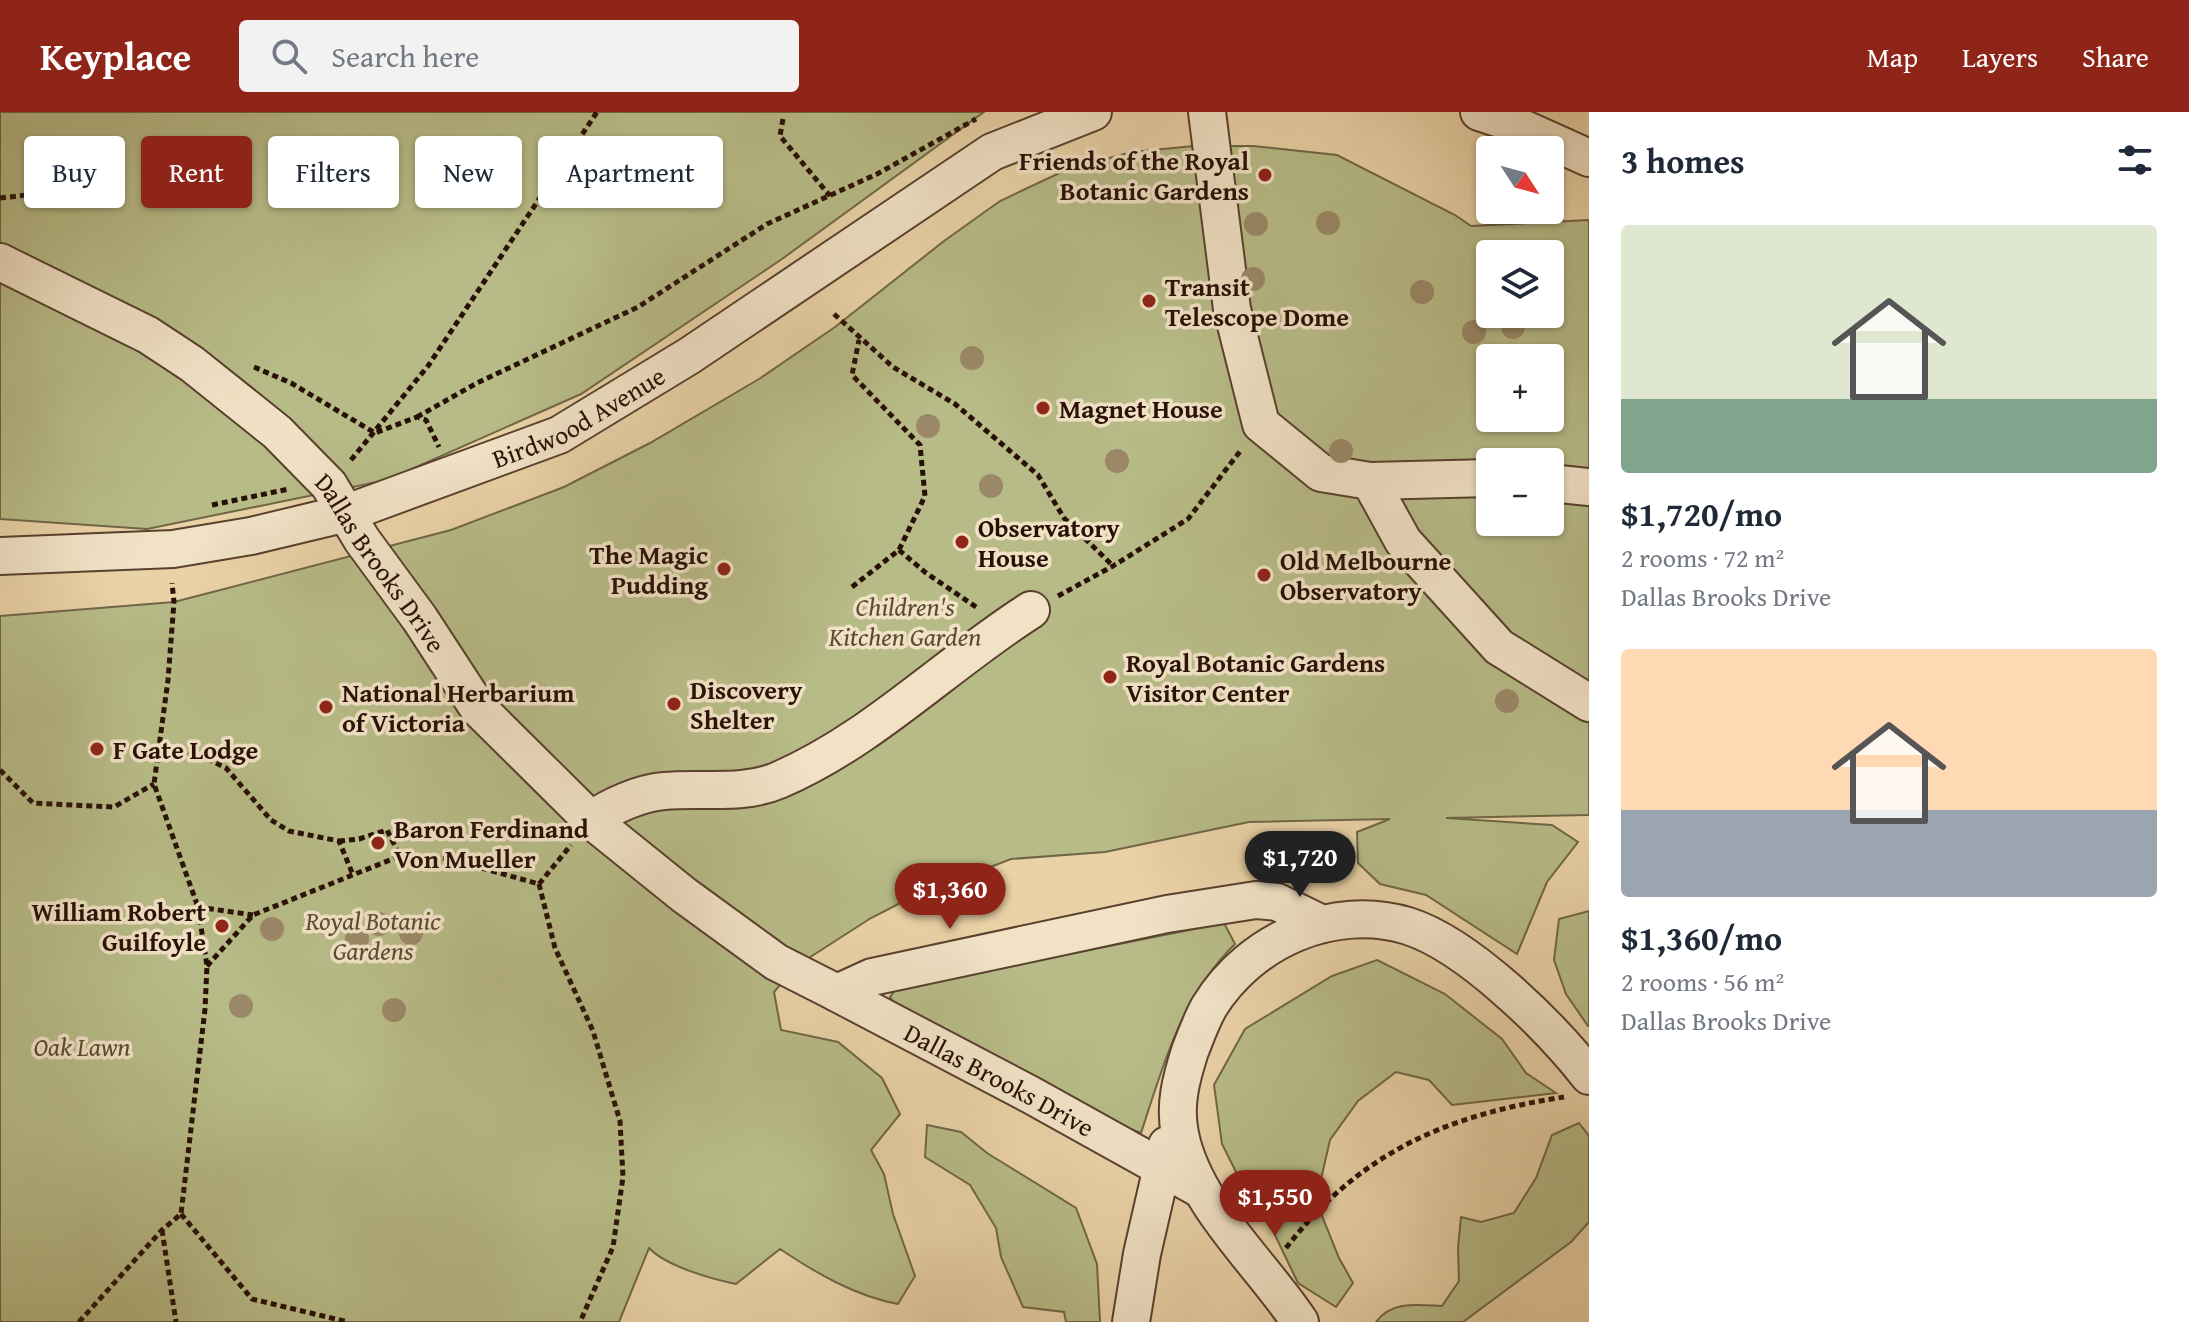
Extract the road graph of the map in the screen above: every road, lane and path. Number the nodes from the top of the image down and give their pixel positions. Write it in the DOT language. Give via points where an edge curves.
graph roads {
  1 [pos="597,112"];
  2 [pos="1093,112"];
  3 [pos="1207,112"];
  4 [pos="1479,112"];
  5 [pos="983,117"];
  6 [pos="783,119"];
  7 [pos="1589,158"];
  8 [pos="24,195"];
  9 [pos="830,196"];
  10 [pos="0,198"];
  11 [pos="0,262"];
  12 [pos="834,314"];
  13 [pos="859,339"];
  14 [pos="417,417"];
  15 [pos="1261,424"];
  16 [pos="375,433"];
  17 [pos="441,451"];
  18 [pos="1476,478"];
  19 [pos="1370,481"];
  20 [pos="1564,484"];
  21 [pos="1589,487"];
  22 [pos="338,499"];
  23 [pos="211,506"];
  24 [pos="173,549"];
  25 [pos="899,550"];
  26 [pos="0,556"];
  27 [pos="1113,566"];
  28 [pos="852,587"];
  29 [pos="1031,610"];
  30 [pos="1001,629"];
  31 [pos="1589,703"];
  32 [pos="158,751"];
  33 [pos="0,770"];
  34 [pos="154,784"];
  35 [pos="591,820"];
  36 [pos="339,841"];
  37 [pos="400,856"];
  38 [pos="353,875"];
  39 [pos="539,884"];
  40 [pos="198,907"];
  41 [pos="253,915"];
  42 [pos="1322,924"];
  43 [pos="207,966"];
  44 [pos="837,993"];
  45 [pos="1582,1086"];
  46 [pos="1178,1100"];
  47 [pos="1162,1168"];
  48 [pos="1200,1189"];
  49 [pos="181,1214"];
  50 [pos="162,1230"];
  51 [pos="1266,1274"];
  52 [pos="79,1322"];
  53 [pos="176,1322"];
  54 [pos="348,1322"];
  55 [pos="580,1322"];
  56 [pos="1131,1322"];
  57 [pos="1300,1322"];
  1 -- 16 [label="path" via="428,366"];
  2 -- 22 [label="street, Birdwood Avenue" via="992,152 689,356 559,435"];
  3 -- 15 [label="street" via="1232,309"];
  4 -- 7 [label="street"];
  5 -- 9 [label="path"];
  6 -- 9 [label="path" via="780,136"];
  8 -- 10 [label="path"];
  9 -- 14 [label="path" via="767,224 638,307"];
  11 -- 22 [label="street, Dallas Brooks Drive" via="148,335 192,364 277,432"];
  12 -- 13 [label="path"];
  13 -- 25 [label="path" via="852,375 920,445 925,496"];
  13 -- 27 [label="path" via="893,367 955,404 1038,475 1064,518"];
  14 -- 16 [label="path"];
  14 -- 17 [label="path" via="426,420"];
  15 -- 19 [label="street" via="1321,473"];
  15 -- 27 [label="path" via="1188,519"];
  16 -- 22 [label="path"];
  18 -- 19 [label="street"];
  19 -- 31 [label="street" via="1403,541 1499,647"];
  20 -- 21 [label="street"];
  22 -- 23 [label="path" via="289,489"];
  22 -- 24 [label="street, Birdwood Avenue" via="251,536"];
  22 -- 35 [label="street, Dallas Brooks Drive" via="478,708"];
  24 -- 26 [label="street, Birdwood Avenue"];
  24 -- 32 [label="path" via="170,649"];
  25 -- 28 [label="path"];
  25 -- 30 [label="path"];
  27 -- 29 [label="path"];
  29 -- 30 [label="street"];
  30 -- 35 [label="street" via="834,751 776,781 723,792 662,791 608,808"];
  32 -- 34 [label="path"];
  32 -- 36 [label="path" via="202,756 226,768 271,820 289,831"];
  33 -- 34 [label="path" via="33,803 114,807"];
  34 -- 40 [label="path"];
  35 -- 39 [label="path"];
  35 -- 44 [label="street, Dallas Brooks Drive" via="766,955"];
  36 -- 37 [label="path" via="387,830"];
  36 -- 38 [label="path"];
  37 -- 38 [label="path"];
  37 -- 39 [label="path" via="449,859"];
  38 -- 41 [label="path"];
  39 -- 55 [label="path" via="555,948 593,1031 620,1121 623,1177 613,1247"];
  40 -- 41 [label="path"];
  40 -- 43 [label="path"];
  41 -- 43 [label="path"];
  42 -- 44 [label="street" via="1277,902 1256,900 872,977"];
  42 -- 45 [label="street" via="1395,923 1436,939 1531,1013"];
  42 -- 46 [label="street" via="1268,946 1216,996 1183,1071"];
  43 -- 49 [label="path"];
  44 -- 47 [label="street, Dallas Brooks Drive"];
  45 -- 51 [label="path" via="1450,1123 1399,1148 1321,1206"];
  46 -- 47 [label="street"];
  46 -- 48 [label="street" via="1180,1136"];
  47 -- 48 [label="street, Dallas Brooks Drive"];
  47 -- 56 [label="street"];
  48 -- 51 [label="street"];
  49 -- 50 [label="path"];
  49 -- 54 [label="path" via="252,1299"];
  50 -- 52 [label="path"];
  50 -- 53 [label="path"];
  51 -- 57 [label="street"];
}
